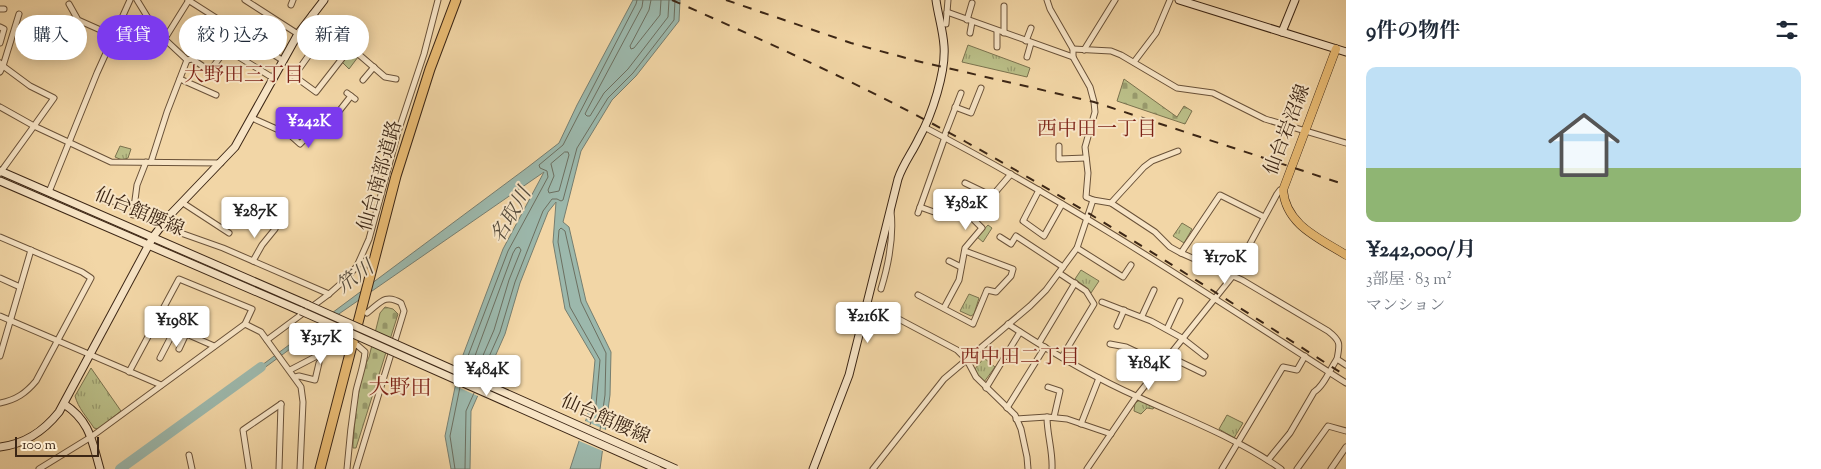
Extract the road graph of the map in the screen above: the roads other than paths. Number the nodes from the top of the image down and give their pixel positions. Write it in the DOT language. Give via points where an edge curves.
graph roads {
  1 [pos="130,0"];
  2 [pos="137,0"];
  3 [pos="189,0"];
  4 [pos="245,0"];
  5 [pos="324,0"];
  6 [pos="438,0"];
  7 [pos="456,0"];
  8 [pos="936,0"];
  9 [pos="948,0"];
  10 [pos="1047,0"];
  11 [pos="1116,0"];
  12 [pos="1170,0"];
  13 [pos="1179,0"];
  14 [pos="1294,0"];
  15 [pos="972,3"];
  16 [pos="69,4"];
  17 [pos="1004,6"];
  18 [pos="947,12"];
  19 [pos="19,14"];
  20 [pos="312,14"];
  21 [pos="123,15"];
  22 [pos="145,15"];
  23 [pos="212,15"];
  24 [pos="970,21"];
  25 [pos="946,24"];
  26 [pos="0,27"];
  27 [pos="97,28"];
  28 [pos="1031,28"];
  29 [pos="997,31"];
  30 [pos="169,32"];
  31 [pos="1282,32"];
  32 [pos="297,33"];
  33 [pos="970,33"];
  34 [pos="1004,33"];
  35 [pos="297,36"];
  36 [pos="1029,42"];
  37 [pos="0,43"];
  38 [pos="169,44"];
  39 [pos="996,47"];
  40 [pos="1073,49"];
  41 [pos="1336,49"];
  42 [pos="1084,50"];
  43 [pos="287,52"];
  44 [pos="1346,52"];
  45 [pos="179,53"];
  46 [pos="1027,56"];
  47 [pos="1073,57"];
  48 [pos="104,60"];
  49 [pos="187,60"];
  50 [pos="194,60"];
  51 [pos="218,60"];
  52 [pos="244,60"];
  53 [pos="282,60"];
  54 [pos="306,60"];
  55 [pos="341,60"];
  56 [pos="366,60"];
  57 [pos="1134,62"];
  58 [pos="1,64"];
  59 [pos="374,67"];
  60 [pos="0,72"];
  61 [pos="273,78"];
  62 [pos="396,78"];
  63 [pos="180,79"];
  64 [pos="363,80"];
  65 [pos="981,88"];
  66 [pos="961,92"];
  67 [pos="216,96"];
  68 [pos="351,96"];
  69 [pos="0,107"];
  70 [pos="956,107"];
  71 [pos="252,118"];
  72 [pos="34,126"];
  73 [pos="924,127"];
  74 [pos="1304,131"];
  75 [pos="944,137"];
  76 [pos="68,142"];
  77 [pos="1346,143"];
  78 [pos="1059,146"];
  79 [pos="1178,151"];
  80 [pos="1086,158"];
  81 [pos="149,162"];
  82 [pos="222,163"];
  83 [pos="0,172"];
  84 [pos="1011,174"];
  85 [pos="0,181"];
  86 [pos="965,183"];
  87 [pos="1039,190"];
  88 [pos="1283,190"];
  89 [pos="48,192"];
  90 [pos="992,196"];
  91 [pos="104,200"];
  92 [pos="1093,200"];
  93 [pos="183,203"];
  94 [pos="1111,203"];
  95 [pos="134,204"];
  96 [pos="1062,204"];
  97 [pos="891,208"];
  98 [pos="934,212"];
  99 [pos="133,215"];
  100 [pos="1264,217"];
  101 [pos="1087,218"];
  102 [pos="161,226"];
  103 [pos="271,231"];
  104 [pos="229,233"];
  105 [pos="0,237"];
  106 [pos="153,237"];
  107 [pos="1000,237"];
  108 [pos="148,245"];
  109 [pos="1077,248"];
  110 [pos="30,250"];
  111 [pos="965,251"];
  112 [pos="1181,254"];
  113 [pos="1346,255"];
  114 [pos="254,261"];
  115 [pos="948,261"];
  116 [pos="1131,265"];
  117 [pos="961,267"];
  118 [pos="1063,267"];
  119 [pos="1059,273"];
  120 [pos="1232,277"];
  121 [pos="0,278"];
  122 [pos="1075,283"];
  123 [pos="20,287"];
  124 [pos="881,289"];
  125 [pos="1154,290"];
  126 [pos="329,294"];
  127 [pos="918,295"];
  128 [pos="1215,297"];
  129 [pos="1180,301"];
  130 [pos="1102,302"];
  131 [pos="944,308"];
  132 [pos="1124,310"];
  133 [pos="364,314"];
  134 [pos="0,316"];
  135 [pos="893,316"];
  136 [pos="1142,316"];
  137 [pos="157,320"];
  138 [pos="10,321"];
  139 [pos="245,324"];
  140 [pos="1008,324"];
  141 [pos="1118,326"];
  142 [pos="175,329"];
  143 [pos="1167,329"];
  144 [pos="1020,332"];
  145 [pos="186,334"];
  146 [pos="1182,338"];
  147 [pos="268,341"];
  148 [pos="57,342"];
  149 [pos="348,343"];
  150 [pos="1039,343"];
  151 [pos="1110,344"];
  152 [pos="357,345"];
  153 [pos="214,346"];
  154 [pos="1044,347"];
  155 [pos="179,349"];
  156 [pos="89,355"];
  157 [pos="0,356"];
  158 [pos="1168,356"];
  159 [pos="1205,356"];
  160 [pos="1304,356"];
  161 [pos="1062,357"];
  162 [pos="160,358"];
  163 [pos="1337,359"];
  164 [pos="968,360"];
  165 [pos="319,363"];
  166 [pos="1162,364"];
  167 [pos="1346,365"];
  168 [pos="288,368"];
  169 [pos="129,372"];
  170 [pos="1328,372"];
  171 [pos="1203,373"];
  172 [pos="295,377"];
  173 [pos="1099,378"];
  174 [pos="1346,384"];
  175 [pos="160,385"];
  176 [pos="1048,387"];
  177 [pos="986,388"];
  178 [pos="1136,397"];
  179 [pos="0,403"];
  180 [pos="64,404"];
  181 [pos="1007,408"];
  182 [pos="1047,417"];
  183 [pos="1054,417"];
  184 [pos="1016,419"];
  185 [pos="1081,424"];
  186 [pos="1346,430"];
  187 [pos="1111,434"];
  188 [pos="91,437"];
  189 [pos="1237,443"];
  190 [pos="1346,447"];
  191 [pos="0,448"];
  192 [pos="189,455"];
  193 [pos="1268,460"];
  194 [pos="99,468"];
  195 [pos="814,468"];
  196 [pos="38,469"];
  197 [pos="192,469"];
  198 [pos="250,469"];
  199 [pos="279,469"];
  200 [pos="300,469"];
  201 [pos="322,469"];
  202 [pos="347,469"];
  203 [pos="356,469"];
  204 [pos="657,469"];
  205 [pos="676,469"];
  206 [pos="873,469"];
  207 [pos="1028,469"];
  208 [pos="1052,469"];
  209 [pos="1087,469"];
  210 [pos="1222,469"];
  211 [pos="1281,469"];
  212 [pos="1297,469"];
  213 [pos="1331,469"];
  1 -- 21 [label="street"];
  2 -- 22 [label="street"];
  3 -- 23 [label="street"];
  3 -- 30 [label="street"];
  4 -- 32 [label="street"];
  5 -- 20 [label="main road"];
  6 -- 126 [label="street" via="370,239 357,266"];
  7 -- 133 [label="highway, 仙台南部道路" via="396,176 375,255"];
  8 -- 73 [label="main road" via="944,59 939,86"];
  9 -- 18 [label="street"];
  10 -- 40 [label="street"];
  11 -- 42 [label="street"];
  12 -- 57 [label="street" via="1156,33"];
  13 -- 31 [label="main road"];
  14 -- 31 [label="main road"];
  15 -- 24 [label="street"];
  16 -- 27 [label="street" via="78,20"];
  17 -- 34 [label="street"];
  18 -- 24 [label="street"];
  18 -- 25 [label="street"];
  19 -- 58 [label="street"];
  24 -- 29 [label="street"];
  24 -- 33 [label="street"];
  26 -- 37 [label="street" via="4,29"];
  28 -- 36 [label="street"];
  29 -- 34 [label="street"];
  29 -- 39 [label="street"];
  31 -- 41 [label="main road"];
  34 -- 36 [label="street"];
  35 -- 43 [label="main road"];
  36 -- 46 [label="street"];
  36 -- 47 [label="street"];
  38 -- 45 [label="street"];
  40 -- 42 [label="street"];
  40 -- 47 [label="street"];
  41 -- 44 [label="main road"];
  41 -- 74 [label="main road, 仙台岩沼線"];
  42 -- 57 [label="street" via="1111,51"];
  47 -- 80 [label="street" via="1090,88 1095,109 1087,136"];
  48 -- 76 [label="street"];
  49 -- 63 [label="street"];
  50 -- 51 [label="street" via="210,71"];
  52 -- 61 [label="street"];
  53 -- 61 [label="main road"];
  54 -- 55 [label="street" via="294,76 316,92"];
  56 -- 59 [label="street"];
  57 -- 74 [label="street" via="1177,88 1214,92 1266,119"];
  58 -- 60 [label="street"];
  58 -- 72 [label="street" via="30,86 54,98"];
  59 -- 62 [label="street" via="385,77"];
  59 -- 64 [label="street"];
  61 -- 71 [label="main road"];
  63 -- 67 [label="street"];
  63 -- 81 [label="street"];
  65 -- 70 [label="street" via="971,113"];
  66 -- 70 [label="street"];
  68 -- 71 [label="street" via="329,124 324,120 300,144 290,134"];
  69 -- 72 [label="street"];
  70 -- 75 [label="street"];
  71 -- 82 [label="main road"];
  72 -- 76 [label="street"];
  72 -- 83 [label="street"];
  73 -- 75 [label="street"];
  73 -- 97 [label="main road" via="903,165"];
  74 -- 77 [label="street"];
  74 -- 88 [label="main road, 仙台岩沼線"];
  75 -- 84 [label="street"];
  75 -- 98 [label="street" via="919,210"];
  76 -- 81 [label="street" via="111,162"];
  76 -- 89 [label="street"];
  78 -- 80 [label="street" via="1059,159"];
  79 -- 94 [label="street" via="1144,167"];
  80 -- 92 [label="street" via="1086,197"];
  81 -- 82 [label="street"];
  81 -- 95 [label="street" via="137,186"];
  82 -- 93 [label="main road"];
  83 -- 89 [label="main road, 仙台館腰線"];
  84 -- 87 [label="street"];
  84 -- 90 [label="street"];
  85 -- 108 [label="main road, 仙台館腰線"];
  86 -- 90 [label="street"];
  87 -- 96 [label="street"];
  87 -- 96 [label="street" via="1023,222 1044,236"];
  88 -- 100 [label="street" via="1277,194"];
  88 -- 113 [label="main road, 仙台岩沼線" via="1286,206 1293,217"];
  89 -- 106 [label="main road, 仙台館腰線"];
  90 -- 111 [label="street" via="974,217 982,228"];
  91 -- 95 [label="street"];
  92 -- 94 [label="street"];
  92 -- 101 [label="street"];
  93 -- 102 [label="main road"];
  93 -- 104 [label="street"];
  94 -- 112 [label="street"];
  95 -- 99 [label="street"];
  96 -- 101 [label="street"];
  97 -- 124 [label="street" via="893,230"];
  97 -- 195 [label="main road" via="849,375"];
  100 -- 112 [label="street" via="1220,195"];
  100 -- 120 [label="street"];
  101 -- 109 [label="street"];
  101 -- 128 [label="street"];
  102 -- 106 [label="main road"];
  102 -- 114 [label="street"];
  103 -- 114 [label="street"];
  105 -- 110 [label="street"];
  106 -- 108 [label="main road"];
  106 -- 205 [label="main road, 仙台館腰線, bridge"];
  107 -- 118 [label="street" via="1011,244 1016,236"];
  108 -- 156 [label="main road"];
  108 -- 204 [label="main road, 仙台館腰線, bridge"];
  109 -- 116 [label="street" via="1123,277"];
  109 -- 118 [label="street"];
  110 -- 123 [label="street"];
  110 -- 148 [label="street" via="91,277"];
  111 -- 117 [label="street"];
  111 -- 131 [label="street" via="1012,269 1011,276 996,292 987,290 973,324"];
  112 -- 120 [label="street"];
  114 -- 126 [label="street"];
  115 -- 117 [label="street"];
  117 -- 131 [label="street" via="959,280"];
  118 -- 119 [label="street"];
  119 -- 122 [label="street"];
  119 -- 140 [label="street" via="1046,290"];
  120 -- 128 [label="street"];
  120 -- 163 [label="street" via="1336,338 1340,345"];
  121 -- 123 [label="street"];
  122 -- 150 [label="street"];
  122 -- 161 [label="street" via="1086,291 1094,304"];
  123 -- 138 [label="street"];
  125 -- 136 [label="street"];
  126 -- 147 [label="street"];
  127 -- 131 [label="street"];
  128 -- 146 [label="street"];
  128 -- 160 [label="street"];
  129 -- 143 [label="street"];
  130 -- 132 [label="street"];
  132 -- 136 [label="street"];
  132 -- 141 [label="street"];
  133 -- 201 [label="highway, 仙台南部道路" via="340,393"];
  133 -- 203 [label="street" via="388,298 401,303 404,311"];
  134 -- 138 [label="street"];
  135 -- 164 [label="street" via="957,350"];
  136 -- 143 [label="street"];
  137 -- 139 [label="street" via="179,279 252,309"];
  137 -- 142 [label="street"];
  137 -- 169 [label="street"];
  138 -- 148 [label="street"];
  138 -- 157 [label="street"];
  139 -- 147 [label="street" via="262,332"];
  139 -- 153 [label="street"];
  140 -- 144 [label="street"];
  140 -- 164 [label="street"];
  142 -- 145 [label="street"];
  142 -- 162 [label="street"];
  143 -- 146 [label="street"];
  144 -- 150 [label="street"];
  144 -- 177 [label="street"];
  145 -- 153 [label="street"];
  145 -- 155 [label="street"];
  146 -- 158 [label="street"];
  146 -- 159 [label="street"];
  147 -- 168 [label="street"];
  148 -- 156 [label="street"];
  148 -- 179 [label="street" via="36,381 25,393"];
  149 -- 168 [label="street"];
  150 -- 154 [label="street"];
  151 -- 166 [label="street" via="1126,347"];
  152 -- 202 [label="street" via="365,356 353,409"];
  153 -- 175 [label="street"];
  154 -- 161 [label="street"];
  154 -- 181 [label="street"];
  156 -- 169 [label="street"];
  156 -- 180 [label="main road"];
  158 -- 166 [label="street"];
  158 -- 171 [label="street"];
  160 -- 170 [label="street"];
  160 -- 189 [label="street" via="1297,370 1283,367"];
  161 -- 173 [label="street"];
  163 -- 167 [label="street"];
  163 -- 170 [label="street"];
  164 -- 177 [label="street"];
  164 -- 206 [label="street" via="944,379"];
  165 -- 172 [label="street" via="315,380"];
  166 -- 178 [label="street"];
  168 -- 172 [label="street"];
  169 -- 175 [label="street"];
  170 -- 174 [label="street"];
  170 -- 193 [label="street" via="1290,433"];
  172 -- 200 [label="street" via="303,395"];
  173 -- 178 [label="street"];
  173 -- 185 [label="street"];
  175 -- 188 [label="street"];
  176 -- 183 [label="street" via="1060,391"];
  177 -- 181 [label="street"];
  178 -- 187 [label="street"];
  178 -- 189 [label="street"];
  180 -- 188 [label="main road" via="77,414"];
  180 -- 191 [label="main road" via="38,434"];
  181 -- 184 [label="street"];
  182 -- 183 [label="street"];
  182 -- 184 [label="street"];
  182 -- 208 [label="street"];
  183 -- 185 [label="street"];
  184 -- 207 [label="street" via="1021,429"];
  185 -- 187 [label="street"];
  186 -- 212 [label="street" via="1328,426"];
  187 -- 209 [label="street"];
  188 -- 194 [label="main road"];
  188 -- 196 [label="street"];
  189 -- 193 [label="street"];
  189 -- 210 [label="street"];
  190 -- 213 [label="street"];
  192 -- 197 [label="street"];
  193 -- 211 [label="street"];
  198 -- 199 [label="street" via="243,430 281,404"];
}
